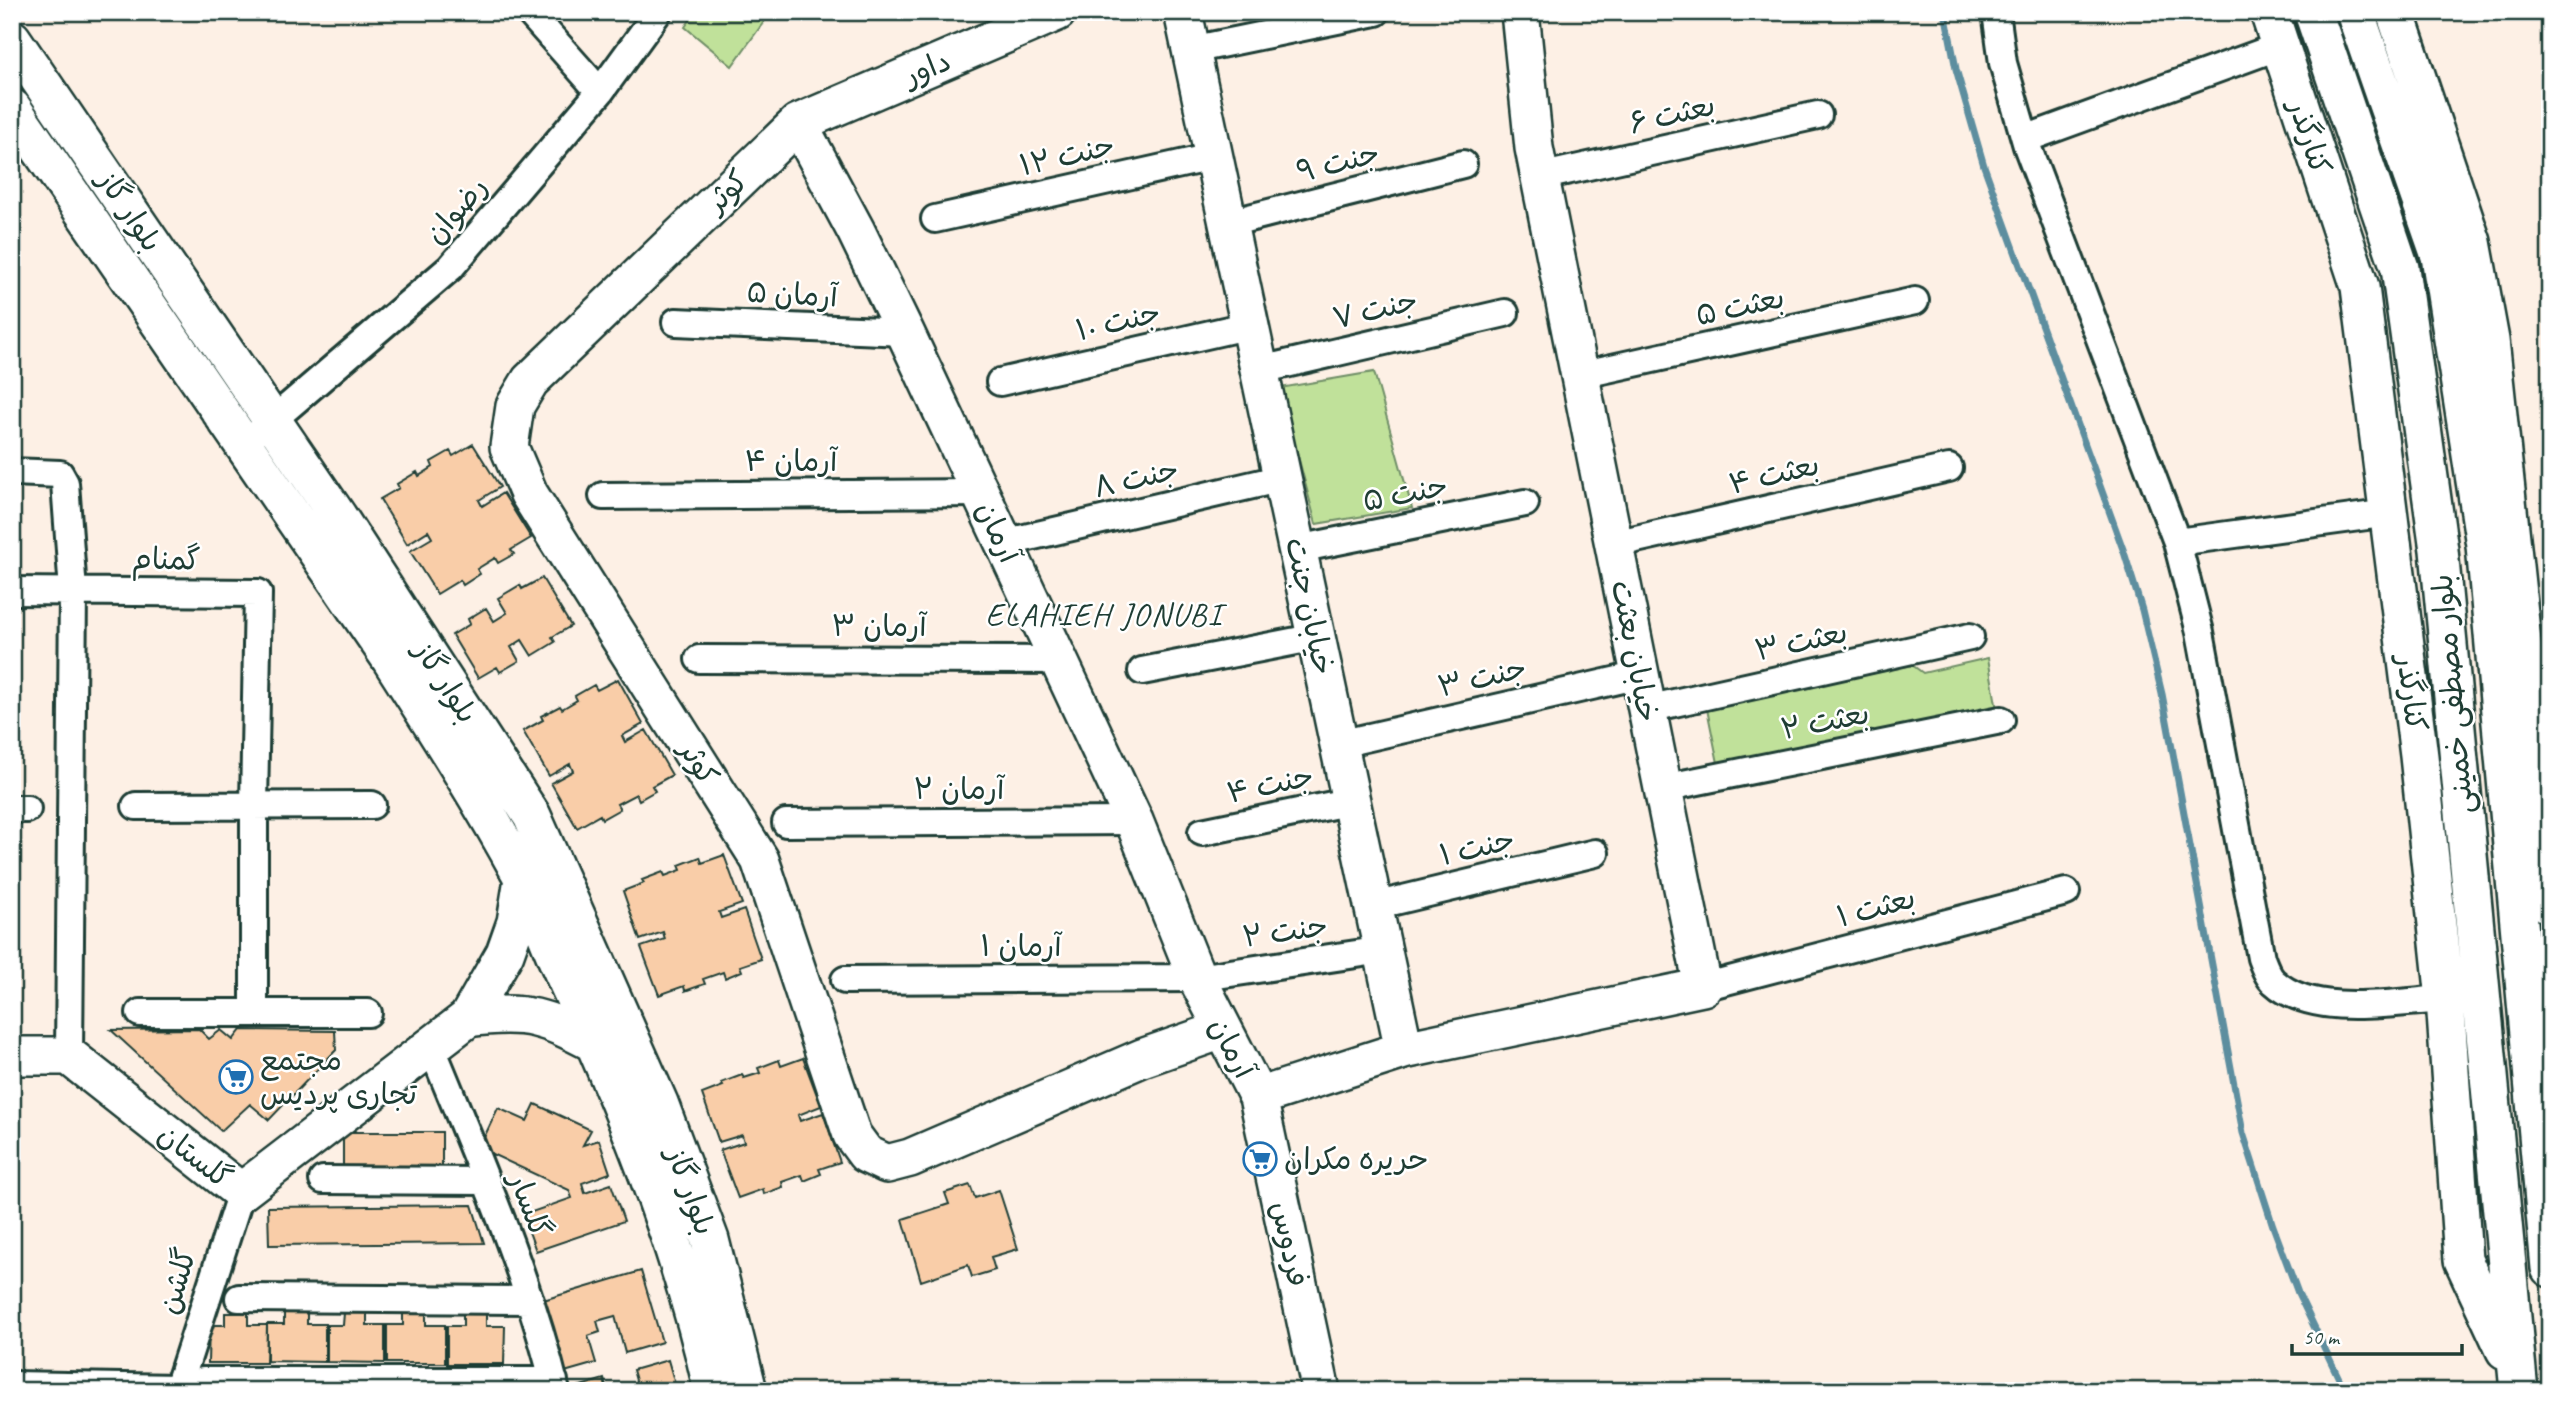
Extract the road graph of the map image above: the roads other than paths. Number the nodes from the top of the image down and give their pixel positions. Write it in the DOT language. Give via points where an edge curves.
graph roads {
  1 [pos="529,12"];
  2 [pos="658,12"];
  3 [pos="1057,12"];
  4 [pos="1184,12"];
  5 [pos="1376,12"];
  6 [pos="1520,12"];
  7 [pos="1996,12"];
  8 [pos="2269,12"];
  9 [pos="2313,12"];
  10 [pos="2355,12"];
  11 [pos="2395,12"];
  12 [pos="12,39"];
  13 [pos="2280,46"];
  14 [pos="1191,50"];
  15 [pos="600,92"];
  16 [pos="12,108"];
  17 [pos="1818,115"];
  18 [pos="798,123"];
  19 [pos="2025,139"];
  20 [pos="1212,157"];
  21 [pos="1463,164"];
  22 [pos="1539,177"];
  23 [pos="935,219"];
  24 [pos="1228,223"];
  25 [pos="1915,301"];
  26 [pos="1505,313"];
  27 [pos="676,322"];
  28 [pos="1250,325"];
  29 [pos="905,332"];
  30 [pos="1260,370"];
  31 [pos="1580,375"];
  32 [pos="1000,382"];
  33 [pos="274,421"];
  34 [pos="243,442"];
  35 [pos="1949,468"];
  36 [pos="12,472"];
  37 [pos="1283,478"];
  38 [pos="980,493"];
  39 [pos="603,496"];
  40 [pos="1525,503"];
  41 [pos="2389,513"];
  42 [pos="2177,542"];
  43 [pos="1003,543"];
  44 [pos="1614,544"];
  45 [pos="1298,549"];
  46 [pos="12,591"];
  47 [pos="73,591"];
  48 [pos="1317,638"];
  49 [pos="1970,638"];
  50 [pos="699,659"];
  51 [pos="1058,660"];
  52 [pos="1142,671"];
  53 [pos="1643,692"];
  54 [pos="2001,720"];
  55 [pos="1339,744"];
  56 [pos="1663,788"];
  57 [pos="1352,802"];
  58 [pos="254,804"];
  59 [pos="372,805"];
  60 [pos="136,806"];
  61 [pos="1133,821"];
  62 [pos="786,823"];
  63 [pos="1202,832"];
  64 [pos="1595,853"];
  65 [pos="523,878"];
  66 [pos="2066,892"];
  67 [pos="2550,905"];
  68 [pos="1374,906"];
  69 [pos="1384,950"];
  70 [pos="1197,978"];
  71 [pos="845,980"];
  72 [pos="1703,988"];
  73 [pos="2445,999"];
  74 [pos="140,1013"];
  75 [pos="254,1013"];
  76 [pos="368,1013"];
  77 [pos="468,1018"];
  78 [pos="1222,1030"];
  79 [pos="596,1044"];
  80 [pos="431,1046"];
  81 [pos="1404,1050"];
  82 [pos="12,1056"];
  83 [pos="69,1056"];
  84 [pos="1258,1097"];
  85 [pos="323,1180"];
  86 [pos="486,1181"];
  87 [pos="241,1192"];
  88 [pos="2550,1268"];
  89 [pos="239,1298"];
  90 [pos="530,1300"];
  91 [pos="2518,1384"];
  92 [pos="12,1385"];
  93 [pos="555,1386"];
  94 [pos="186,1387"];
  95 [pos="713,1391"];
  96 [pos="748,1391"];
  97 [pos="1321,1391"];
  1 -- 15 [label="street"];
  2 -- 15 [label="street, رضوان"];
  3 -- 18 [label="street, داور"];
  4 -- 14 [label="street, خیابان جنت"];
  5 -- 14 [label="street"];
  6 -- 22 [label="street, خیابان بعثت"];
  7 -- 19 [label="street" via="2003,63"];
  8 -- 13 [label="street, کنارگذر"];
  9 -- 91 [label="street, بلوار مصطفی خمینی" via="2400,268 2439,550"];
  10 -- 88 [label="street, بلوار مصطفی خمینی" via="2440,256 2485,545"];
  11 -- 67 [label="street" via="2472,242 2490,340"];
  12 -- 33 [label="street, بلوار گاز"];
  13 -- 19 [label="street"];
  13 -- 41 [label="street, کنارگذر" via="2360,287"];
  14 -- 20 [label="street, خیابان جنت"];
  15 -- 33 [label="street, رضوان" via="450,268"];
  16 -- 34 [label="street, بلوار گاز"];
  17 -- 22 [label="street, بعثت ۶"];
  18 -- 29 [label="street, آرمان"];
  18 -- 78 [label="street, کوثر" via="530,382 515,406 509,447 528,494 760,860 852,1135 866,1154 887,1164 910,1158 1142,1058"];
  19 -- 42 [label="street"];
  20 -- 23 [label="street, جنت ۱۲"];
  20 -- 24 [label="street, خیابان جنت"];
  21 -- 24 [label="street, جنت ۹"];
  22 -- 31 [label="street, خیابان بعثت"];
  24 -- 28 [label="street, خیابان جنت"];
  25 -- 31 [label="street, بعثت ۵"];
  26 -- 30 [label="street, جنت ۷"];
  27 -- 29 [label="street, آرمان ۵"];
  28 -- 30 [label="street, خیابان جنت"];
  28 -- 32 [label="street, جنت ۱۰"];
  29 -- 38 [label="street, آرمان"];
  30 -- 37 [label="street, خیابان جنت"];
  31 -- 44 [label="street, خیابان بعثت"];
  33 -- 34 [label="street, رضوان"];
  33 -- 96 [label="street, بلوار گاز" via="532,816 659,1104 710,1240"];
  34 -- 65 [label="street, بلوار گاز" via="447,746"];
  35 -- 44 [label="street, بعثت ۴"];
  36 -- 47 [label="street" via="60,474 65,483"];
  37 -- 43 [label="street, جنت ۸"];
  37 -- 45 [label="street, خیابان جنت"];
  38 -- 39 [label="street, آرمان ۴"];
  38 -- 43 [label="street, آرمان"];
  40 -- 45 [label="street, جنت ۵"];
  41 -- 42 [label="street"];
  41 -- 73 [label="street, کنارگذر"];
  42 -- 73 [label="street" via="2200,632 2260,958 2272,981 2295,996 2326,1006"];
  43 -- 51 [label="street, آرمان"];
  44 -- 53 [label="street, خیابان بعثت"];
  45 -- 48 [label="street, خیابان جنت"];
  46 -- 47 [label="street, گمنام"];
  47 -- 58 [label="street, گمنام" via="258,593"];
  47 -- 83 [label="street"];
  48 -- 52 [label="street"];
  48 -- 55 [label="street, خیابان جنت"];
  49 -- 53 [label="street, بعثت ۳"];
  50 -- 51 [label="street, آرمان ۳"];
  51 -- 61 [label="street, آرمان"];
  53 -- 55 [label="street, جنت ۳"];
  53 -- 56 [label="street, خیابان بعثت"];
  54 -- 56 [label="street, بعثت ۲"];
  55 -- 57 [label="street, خیابان جنت"];
  56 -- 72 [label="street, خیابان بعثت"];
  57 -- 63 [label="street, جنت ۴"];
  57 -- 68 [label="street, خیابان جنت"];
  58 -- 59 [label="street"];
  58 -- 60 [label="street"];
  58 -- 75 [label="street"];
  61 -- 62 [label="street, آرمان ۲"];
  61 -- 70 [label="street, آرمان"];
  64 -- 68 [label="street, جنت ۱"];
  65 -- 77 [label="street, گلستان" via="505,953"];
  65 -- 79 [label="street, بلوار گاز"];
  66 -- 72 [label="street, بعثت ۱"];
  68 -- 69 [label="street, خیابان جنت"];
  69 -- 70 [label="street, جنت ۲"];
  69 -- 81 [label="street, خیابان جنت"];
  70 -- 71 [label="street, آرمان ۱"];
  70 -- 78 [label="street, آرمان"];
  72 -- 81 [label="street"];
  73 -- 91 [label="street, کنارگذر" via="2463,1260"];
  74 -- 75 [label="street"];
  75 -- 76 [label="street"];
  77 -- 79 [label="street" via="530,1015"];
  77 -- 80 [label="street, گلستان"];
  78 -- 84 [label="street, آرمان"];
  79 -- 95 [label="street, بلوار گاز" via="684,1275"];
  80 -- 86 [label="street, گلسار"];
  80 -- 87 [label="street, گلستان"];
  81 -- 84 [label="street"];
  82 -- 83 [label="street"];
  83 -- 87 [label="street, گلستان"];
  84 -- 97 [label="street, فردوس"];
  85 -- 86 [label="street"];
  86 -- 90 [label="street, گلسار"];
  87 -- 94 [label="street, گلشن"];
  89 -- 90 [label="street"];
  90 -- 93 [label="street, گلسار"];
  92 -- 94 [label="street"];
  93 -- 94 [label="street"];
}
